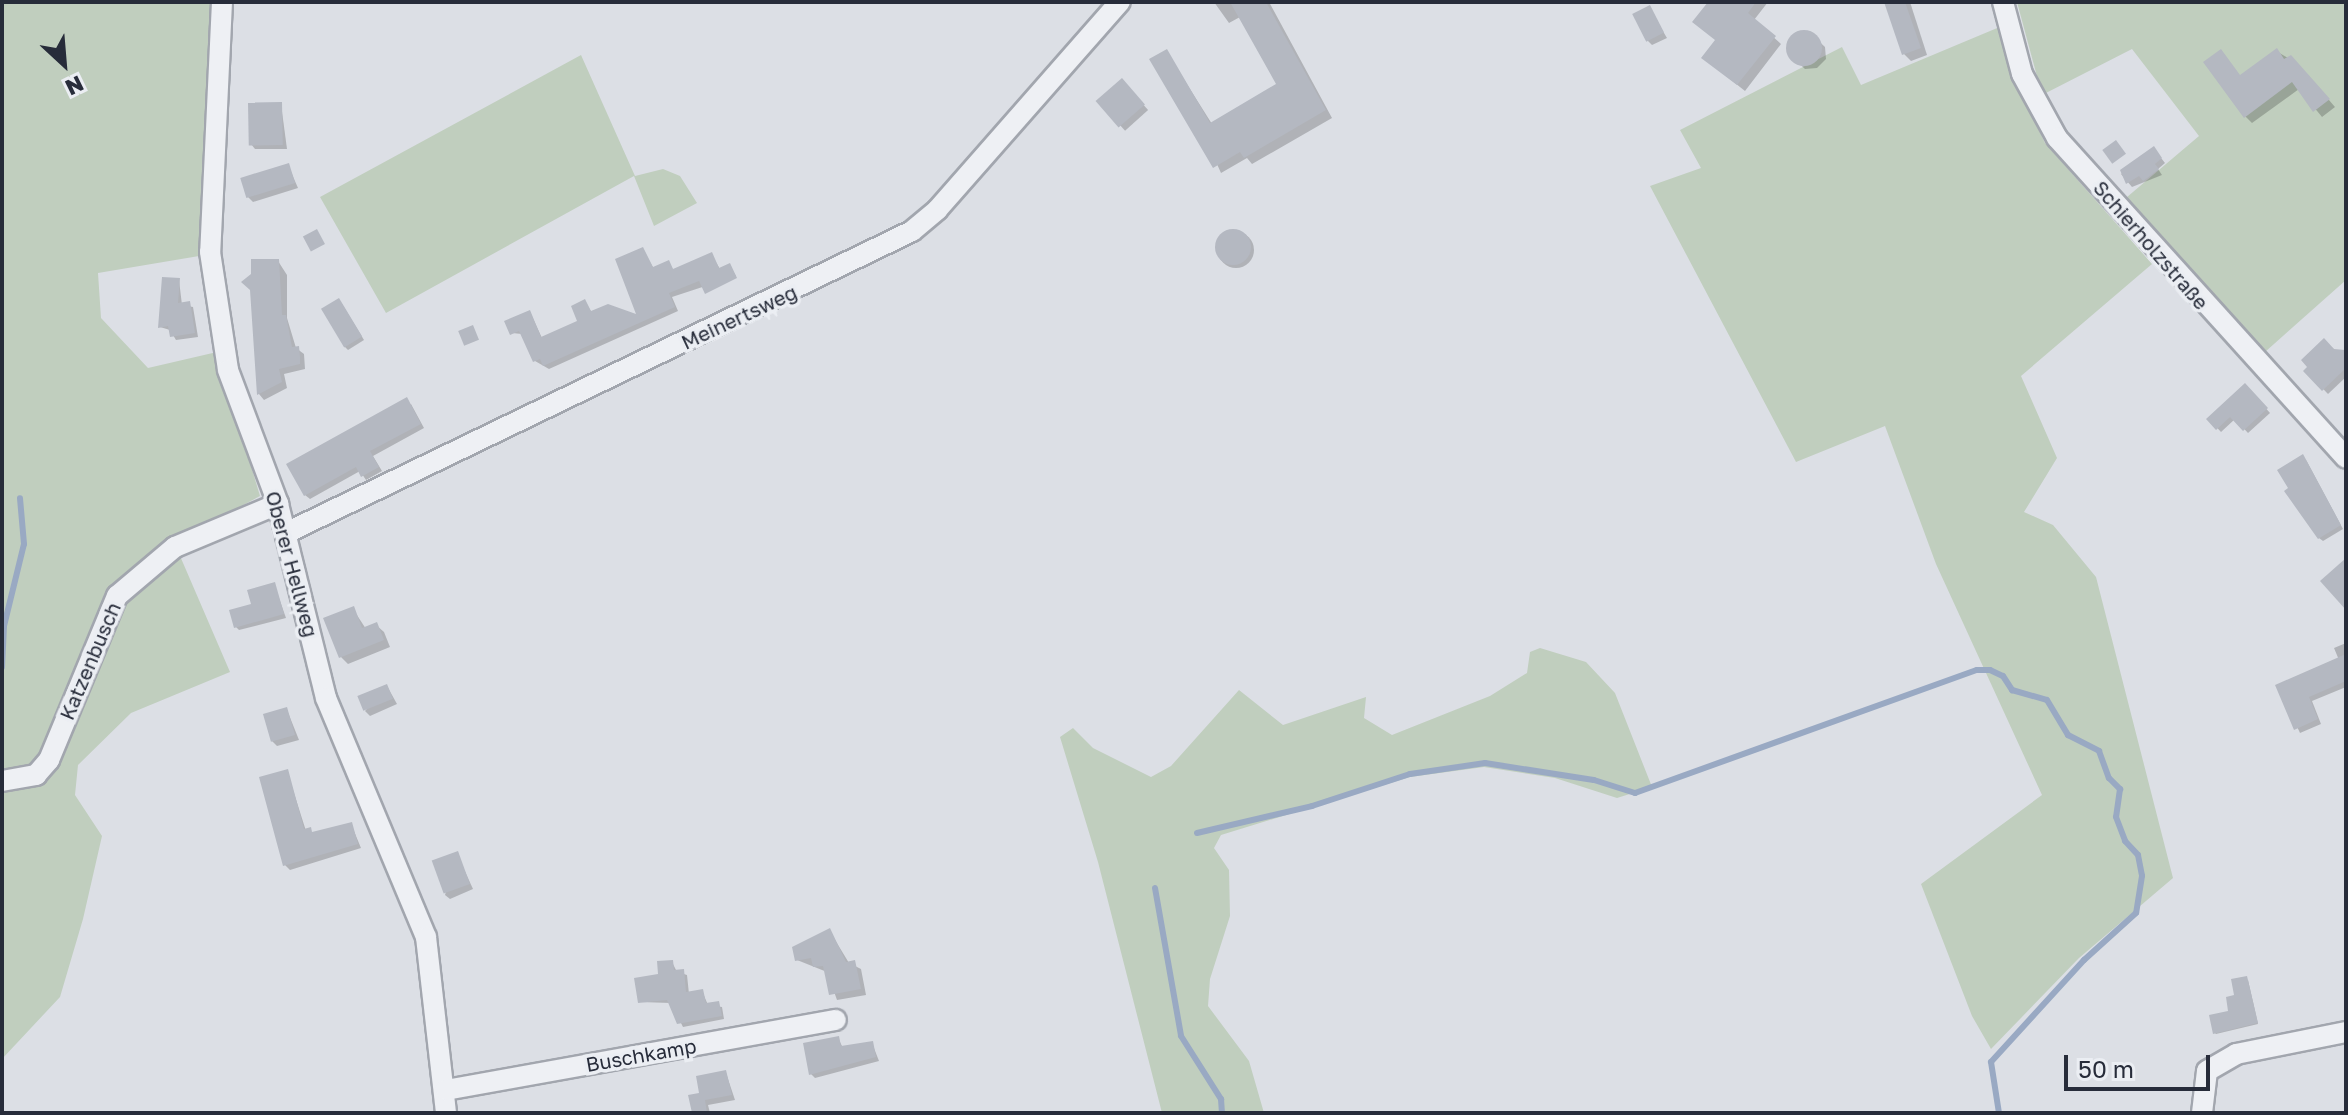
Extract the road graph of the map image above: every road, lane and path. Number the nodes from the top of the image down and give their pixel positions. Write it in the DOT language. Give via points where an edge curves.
graph roads {
  1 [pos="222,2"];
  2 [pos="1120,2"];
  3 [pos="2003,2"];
  4 [pos="2346,458"];
  5 [pos="278,504"];
  6 [pos="286,533"];
  7 [pos="2,781"];
  8 [pos="836,1020"];
  9 [pos="2346,1032"];
  10 [pos="446,1090"];
  11 [pos="446,1113"];
  12 [pos="2202,1113"];
  1 -- 5 [label="street, Oberer Hellweg" via="210,252 228,370"];
  2 -- 6 [label="street, Meinertsweg" via="937,210 912,231"];
  3 -- 4 [label="street, Schierholzstraße" via="2022,74 2057,138"];
  5 -- 6 [label="street, Oberer Hellweg"];
  5 -- 7 [label="street, Katzenbusch" via="175,547 117,596 49,760 36,775"];
  6 -- 10 [label="street, Oberer Hellweg" via="326,698 426,937"];
  8 -- 10 [label="street, Buschkamp"];
  9 -- 12 [label="street" via="2236,1054 2207,1071"];
  10 -- 11 [label="street, Oberer Hellweg"];
}
